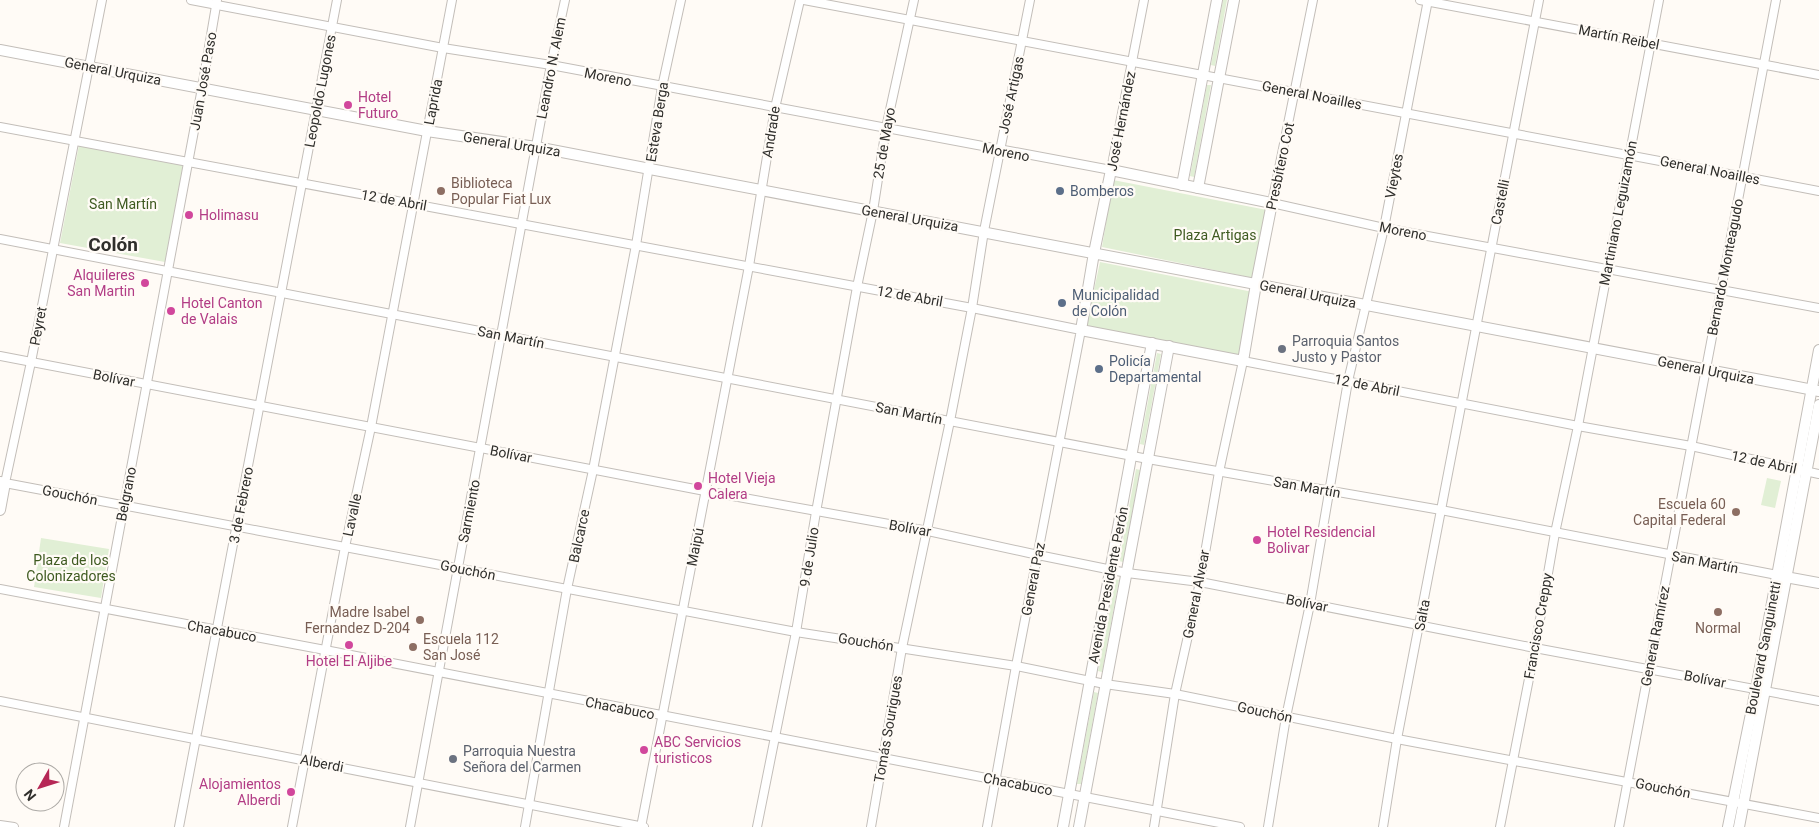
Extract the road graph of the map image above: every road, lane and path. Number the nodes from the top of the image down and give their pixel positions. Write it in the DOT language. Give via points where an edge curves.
graph roads {
  1 [pos="102,0"];
  2 [pos="191,0"];
  3 [pos="337,0"];
  4 [pos="452,0"];
  5 [pos="565,0"];
  6 [pos="681,0"];
  7 [pos="800,0"];
  8 [pos="804,0"];
  9 [pos="914,0"];
  10 [pos="1030,0"];
  11 [pos="1144,0"];
  12 [pos="1217,0"];
  13 [pos="1234,0"];
  14 [pos="1313,0"];
  15 [pos="1425,0"];
  16 [pos="1539,0"];
  17 [pos="1659,0"];
  18 [pos="1776,0"];
  19 [pos="216,2"];
  20 [pos="910,20"];
  21 [pos="1535,22"];
  22 [pos="332,27"];
  23 [pos="1022,41"];
  24 [pos="1650,43"];
  25 [pos="443,48"];
  26 [pos="0,50"];
  27 [pos="1132,62"];
  28 [pos="1764,64"];
  29 [pos="551,66"];
  30 [pos="89,67"];
  31 [pos="1202,75"];
  32 [pos="1819,75"];
  33 [pos="1219,78"];
  34 [pos="662,87"];
  35 [pos="202,88"];
  36 [pos="1295,92"];
  37 [pos="775,108"];
  38 [pos="316,110"];
  39 [pos="1406,113"];
  40 [pos="0,126"];
  41 [pos="886,128"];
  42 [pos="427,131"];
  43 [pos="1514,133"];
  44 [pos="75,140"];
  45 [pos="536,147"];
  46 [pos="1000,151"];
  47 [pos="1629,155"];
  48 [pos="188,162"];
  49 [pos="650,168"];
  50 [pos="1111,170"];
  51 [pos="1742,176"];
  52 [pos="303,183"];
  53 [pos="1182,184"];
  54 [pos="1198,188"];
  55 [pos="762,191"];
  56 [pos="1819,191"];
  57 [pos="413,204"];
  58 [pos="1272,204"];
  59 [pos="873,211"];
  60 [pos="522,224"];
  61 [pos="1384,228"];
  62 [pos="984,231"];
  63 [pos="0,239"];
  64 [pos="636,245"];
  65 [pos="1492,248"];
  66 [pos="53,249"];
  67 [pos="1094,253"];
  68 [pos="749,266"];
  69 [pos="1608,269"];
  70 [pos="168,271"];
  71 [pos="1256,284"];
  72 [pos="857,287"];
  73 [pos="1721,290"];
  74 [pos="282,293"];
  75 [pos="1365,306"];
  76 [pos="972,308"];
  77 [pos="1819,308"];
  78 [pos="392,314"];
  79 [pos="1476,326"];
  80 [pos="1081,330"];
  81 [pos="502,335"];
  82 [pos="1152,343"];
  83 [pos="1169,346"];
  84 [pos="1592,349"];
  85 [pos="1819,350"];
  86 [pos="0,356"];
  87 [pos="615,357"];
  88 [pos="1244,361"];
  89 [pos="31,362"];
  90 [pos="1705,370"];
  91 [pos="727,379"];
  92 [pos="1348,381"];
  93 [pos="147,384"];
  94 [pos="1815,391"];
  95 [pos="837,398"];
  96 [pos="1462,404"];
  97 [pos="1819,405"];
  98 [pos="260,406"];
  99 [pos="950,421"];
  100 [pos="1578,426"];
  101 [pos="371,427"];
  102 [pos="1060,442"];
  103 [pos="1691,446"];
  104 [pos="480,448"];
  105 [pos="1132,456"];
  106 [pos="1148,459"];
  107 [pos="593,470"];
  108 [pos="1802,470"];
  109 [pos="1219,472"];
  110 [pos="1819,474"];
  111 [pos="2,483"];
  112 [pos="706,491"];
  113 [pos="1329,491"];
  114 [pos="124,506"];
  115 [pos="0,510"];
  116 [pos="1441,510"];
  117 [pos="816,512"];
  118 [pos="237,527"];
  119 [pos="928,531"];
  120 [pos="1555,533"];
  121 [pos="345,547"];
  122 [pos="1670,555"];
  123 [pos="1038,556"];
  124 [pos="458,568"];
  125 [pos="1111,569"];
  126 [pos="1127,572"];
  127 [pos="1781,576"];
  128 [pos="1200,582"];
  129 [pos="1819,583"];
  130 [pos="567,588"];
  131 [pos="0,589"];
  132 [pos="1310,604"];
  133 [pos="105,609"];
  134 [pos="683,610"];
  135 [pos="1420,625"];
  136 [pos="217,630"];
  137 [pos="796,632"];
  138 [pos="902,648"];
  139 [pos="1535,648"];
  140 [pos="325,650"];
  141 [pos="1016,666"];
  142 [pos="1649,669"];
  143 [pos="439,673"];
  144 [pos="1090,681"];
  145 [pos="1105,684"];
  146 [pos="1760,689"];
  147 [pos="550,694"];
  148 [pos="1176,694"];
  149 [pos="0,701"];
  150 [pos="1819,701"];
  151 [pos="662,716"];
  152 [pos="1286,717"];
  153 [pos="84,718"];
  154 [pos="775,737"];
  155 [pos="1397,739"];
  156 [pos="196,740"];
  157 [pos="884,758"];
  158 [pos="306,760"];
  159 [pos="1512,761"];
  160 [pos="996,780"];
  161 [pos="1627,781"];
  162 [pos="418,783"];
  163 [pos="1069,794"];
  164 [pos="1084,796"];
  165 [pos="1732,801"];
  166 [pos="1743,803"];
  167 [pos="529,805"];
  168 [pos="1157,810"];
  169 [pos="1819,818"];
  170 [pos="0,825"];
  171 [pos="14,827"];
  172 [pos="64,827"];
  173 [pos="179,827"];
  174 [pos="292,827"];
  175 [pos="410,827"];
  176 [pos="525,827"];
  177 [pos="642,827"];
  178 [pos="758,827"];
  179 [pos="871,827"];
  180 [pos="987,827"];
  181 [pos="1063,827"];
  182 [pos="1079,827"];
  183 [pos="1154,827"];
  184 [pos="1240,827"];
  185 [pos="1268,827"];
  186 [pos="1383,827"];
  187 [pos="1500,827"];
  188 [pos="1619,827"];
  189 [pos="1728,827"];
  190 [pos="1739,827"];
  1 -- 30 [label="street, Peyret"];
  2 -- 19 [label="street, Moreno"];
  3 -- 22 [label="street, Leopoldo Lugones"];
  4 -- 25 [label="street, Laprida"];
  5 -- 29 [label="street, Leandro N. Alem"];
  6 -- 34 [label="street, Esteva Berga"];
  7 -- 37 [label="street, Andrade"];
  8 -- 20 [label="street, General Noailles"];
  9 -- 20 [label="street, 25 de Mayo"];
  10 -- 23 [label="street, José Artigas"];
  11 -- 27 [label="street, José Hernández"];
  12 -- 31 [label="main road"];
  13 -- 33 [label="main road"];
  14 -- 36 [label="street, Presbítero Cot"];
  15 -- 21 [label="street, Martín Reibel"];
  15 -- 39 [label="street, Vieytes"];
  16 -- 21 [label="street, Castelli"];
  17 -- 24 [label="street, Martiniano Leguizamón"];
  18 -- 28 [label="street, Bernardo Monteagudo"];
  19 -- 22 [label="street, Moreno"];
  19 -- 35 [label="street, Juan José Paso"];
  20 -- 23 [label="street, General Noailles"];
  20 -- 41 [label="street, 25 de Mayo"];
  21 -- 24 [label="street, Martín Reibel"];
  21 -- 43 [label="street, Castelli"];
  22 -- 25 [label="street, Moreno"];
  22 -- 38 [label="street, Leopoldo Lugones"];
  23 -- 27 [label="street, General Noailles"];
  23 -- 46 [label="street, José Artigas"];
  24 -- 28 [label="street, Martín Reibel"];
  24 -- 47 [label="street, Martiniano Leguizamón"];
  25 -- 29 [label="street, Moreno"];
  25 -- 42 [label="street, Laprida"];
  26 -- 30 [label="main road, General Urquiza"];
  27 -- 31 [label="street, General Noailles"];
  27 -- 50 [label="street, José Hernández"];
  28 -- 32 [label="street, Martín Reibel"];
  28 -- 51 [label="street, Bernardo Monteagudo"];
  29 -- 34 [label="street, Moreno"];
  29 -- 45 [label="street, Leandro N. Alem"];
  30 -- 35 [label="main road, General Urquiza"];
  30 -- 44 [label="street, Peyret"];
  31 -- 33 [label="street, General Noailles"];
  31 -- 53 [label="main road"];
  33 -- 36 [label="street, General Noailles"];
  33 -- 54 [label="main road"];
  34 -- 37 [label="street, Moreno"];
  34 -- 49 [label="street, Esteva Berga"];
  35 -- 38 [label="main road, General Urquiza"];
  35 -- 48 [label="street, Juan José Paso"];
  36 -- 39 [label="street, General Noailles"];
  36 -- 58 [label="street, Presbítero Cot"];
  37 -- 41 [label="street, Moreno"];
  37 -- 55 [label="street, Andrade"];
  38 -- 42 [label="main road, General Urquiza"];
  38 -- 52 [label="street, Leopoldo Lugones"];
  39 -- 43 [label="street, General Noailles"];
  39 -- 61 [label="street, Vieytes"];
  40 -- 44 [label="street, 12 de Abril"];
  41 -- 46 [label="street, Moreno"];
  41 -- 59 [label="street, 25 de Mayo"];
  42 -- 45 [label="main road, General Urquiza"];
  42 -- 57 [label="street, Laprida"];
  43 -- 47 [label="street, General Noailles"];
  43 -- 65 [label="street, Castelli"];
  44 -- 48 [label="street, 12 de Abril"];
  44 -- 66 [label="street, Peyret"];
  45 -- 49 [label="main road, General Urquiza"];
  45 -- 60 [label="street, Leandro N. Alem"];
  46 -- 50 [label="street, Moreno"];
  46 -- 62 [label="street, José Artigas"];
  47 -- 51 [label="street, General Noailles"];
  47 -- 69 [label="street, Martiniano Leguizamón"];
  48 -- 52 [label="street, 12 de Abril"];
  48 -- 70 [label="street, Belgrano"];
  49 -- 55 [label="main road, General Urquiza"];
  49 -- 64 [label="street, Esteva Berga"];
  50 -- 53 [label="main road, Moreno"];
  50 -- 67 [label="main road, José Hernández"];
  51 -- 56 [label="street, General Noailles"];
  51 -- 73 [label="street, Bernardo Monteagudo"];
  52 -- 57 [label="street, 12 de Abril"];
  52 -- 74 [label="street, 3 de Febrero"];
  53 -- 54 [label="main road, Moreno"];
  54 -- 58 [label="main road, Moreno"];
  55 -- 59 [label="main road, General Urquiza"];
  55 -- 68 [label="street, Andrade"];
  57 -- 60 [label="street, 12 de Abril"];
  57 -- 78 [label="street, Lavalle"];
  58 -- 61 [label="street, Moreno"];
  58 -- 71 [label="main road, Presbítero Cot"];
  59 -- 62 [label="main road, General Urquiza"];
  59 -- 72 [label="street, 25 de Mayo"];
  60 -- 64 [label="street, 12 de Abril"];
  60 -- 81 [label="street, Sarmiento"];
  61 -- 65 [label="street, Moreno"];
  61 -- 75 [label="street, Vieytes"];
  62 -- 67 [label="main road, General Urquiza"];
  62 -- 76 [label="street, José Artigas"];
  63 -- 66 [label="street, San Martín"];
  64 -- 68 [label="street, 12 de Abril"];
  64 -- 87 [label="street, Balcarce"];
  65 -- 69 [label="street, Moreno"];
  65 -- 79 [label="street, Castelli"];
  66 -- 70 [label="street, San Martín"];
  66 -- 89 [label="street, Peyret"];
  67 -- 71 [label="main road, General Urquiza"];
  67 -- 80 [label="main road, José Hernández"];
  68 -- 72 [label="street, 12 de Abril"];
  68 -- 91 [label="street, Maipú"];
  69 -- 73 [label="street, Moreno"];
  69 -- 84 [label="street, Martiniano Leguizamón"];
  70 -- 74 [label="street, San Martín"];
  70 -- 93 [label="street, Belgrano"];
  71 -- 75 [label="main road, General Urquiza"];
  71 -- 88 [label="main road, Presbítero Cot"];
  72 -- 76 [label="street, 12 de Abril"];
  72 -- 95 [label="street, 9 de Julio"];
  73 -- 77 [label="street, Moreno"];
  73 -- 90 [label="street, Bernardo Monteagudo"];
  74 -- 78 [label="street, San Martín"];
  74 -- 98 [label="street, 3 de Febrero"];
  75 -- 79 [label="main road, General Urquiza"];
  75 -- 92 [label="street, Vieytes"];
  76 -- 80 [label="street, 12 de Abril"];
  76 -- 99 [label="street, Tomás Sourigues"];
  78 -- 81 [label="street, San Martín"];
  78 -- 101 [label="street, Lavalle"];
  79 -- 84 [label="main road, General Urquiza"];
  79 -- 96 [label="street, Castelli"];
  80 -- 82 [label="main road, 12 de Abril"];
  80 -- 102 [label="street, General Paz"];
  81 -- 87 [label="street, San Martín"];
  81 -- 104 [label="street, Sarmiento"];
  82 -- 83 [label="main road, 12 de Abril"];
  82 -- 105 [label="main road, Avenida Presidente Perón"];
  83 -- 88 [label="main road, 12 de Abril"];
  83 -- 106 [label="main road, Avenida Presidente Perón"];
  84 -- 90 [label="main road, General Urquiza"];
  84 -- 100 [label="street, Martiniano Leguizamón"];
  85 -- 94 [label="main road"];
  86 -- 89 [label="street, Bolívar"];
  87 -- 91 [label="street, San Martín"];
  87 -- 107 [label="street, Balcarce"];
  88 -- 92 [label="street, 12 de Abril"];
  88 -- 109 [label="street, General Alvear"];
  89 -- 93 [label="street, Bolívar"];
  89 -- 111 [label="street, Peyret"];
  90 -- 94 [label="main road, General Urquiza"];
  90 -- 103 [label="street, Bernardo Monteagudo"];
  91 -- 95 [label="street, San Martín"];
  91 -- 112 [label="street, Maipú"];
  92 -- 96 [label="street, 12 de Abril"];
  92 -- 113 [label="street, Vieytes"];
  93 -- 98 [label="street, Bolívar"];
  93 -- 114 [label="street, Belgrano"];
  94 -- 108 [label="main road"];
  95 -- 99 [label="street, San Martín"];
  95 -- 117 [label="street, 9 de Julio"];
  96 -- 100 [label="street, 12 de Abril"];
  96 -- 116 [label="street, Salta"];
  97 -- 108 [label="main road"];
  98 -- 101 [label="street, Bolívar"];
  98 -- 118 [label="street, 3 de Febrero"];
  99 -- 102 [label="street, San Martín"];
  99 -- 119 [label="street, Tomás Sourigues"];
  100 -- 103 [label="street, 12 de Abril"];
  100 -- 120 [label="street, Francisco Creppy"];
  101 -- 104 [label="street, Bolívar"];
  101 -- 121 [label="street, Lavalle"];
  102 -- 105 [label="street, San Martín"];
  102 -- 123 [label="street, General Paz"];
  103 -- 108 [label="street, 12 de Abril"];
  103 -- 122 [label="street, General Ramírez"];
  104 -- 107 [label="street, Bolívar"];
  104 -- 124 [label="street, Sarmiento"];
  105 -- 106 [label="street, San Martín"];
  105 -- 125 [label="main road, Avenida Presidente Perón"];
  106 -- 109 [label="street, San Martín"];
  106 -- 126 [label="main road, Avenida Presidente Perón"];
  107 -- 112 [label="street, Bolívar"];
  107 -- 130 [label="street, Balcarce"];
  108 -- 110 [label="street, 12 de Abril"];
  108 -- 127 [label="main road, Boulevard Sanguinetti"];
  109 -- 113 [label="street, San Martín"];
  109 -- 128 [label="street, General Alvear"];
  111 -- 114 [label="street, Gouchón"];
  111 -- 115 [label="main road, Peyret"];
  112 -- 117 [label="street, Bolívar"];
  112 -- 134 [label="street, Maipú"];
  113 -- 116 [label="street, San Martín"];
  113 -- 132 [label="street, Vieytes"];
  114 -- 118 [label="street, Gouchón"];
  114 -- 133 [label="street, Belgrano"];
  116 -- 120 [label="street, San Martín"];
  116 -- 135 [label="street, Salta"];
  117 -- 119 [label="street, Bolívar"];
  117 -- 137 [label="street, 9 de Julio"];
  118 -- 121 [label="street, Gouchón"];
  118 -- 136 [label="street, 3 de Febrero"];
  119 -- 123 [label="street, Bolívar"];
  119 -- 138 [label="street, Tomás Sourigues"];
  120 -- 122 [label="street, San Martín"];
  120 -- 139 [label="street, Francisco Creppy"];
  121 -- 124 [label="street, Gouchón"];
  121 -- 140 [label="street, Lavalle"];
  122 -- 127 [label="street, San Martín"];
  122 -- 142 [label="street, General Ramírez"];
  123 -- 125 [label="street, Bolívar"];
  123 -- 141 [label="street, General Paz"];
  124 -- 130 [label="street, Gouchón"];
  124 -- 143 [label="street, Sarmiento"];
  125 -- 126 [label="street, Bolívar"];
  125 -- 144 [label="main road, Avenida Presidente Perón"];
  126 -- 128 [label="street, Bolívar"];
  126 -- 145 [label="main road, Avenida Presidente Perón"];
  127 -- 129 [label="main road, San Martín"];
  127 -- 146 [label="main road, Boulevard Sanguinetti"];
  128 -- 132 [label="street, Bolívar"];
  128 -- 148 [label="street, General Alvear"];
  130 -- 134 [label="street, Gouchón"];
  130 -- 147 [label="street, Balcarce"];
  131 -- 133 [label="street, Chacabuco"];
  132 -- 135 [label="street, Bolívar"];
  132 -- 152 [label="street, Vieytes"];
  133 -- 136 [label="street, Chacabuco"];
  133 -- 153 [label="street, Belgrano"];
  134 -- 137 [label="street, Gouchón"];
  134 -- 151 [label="street, Maipú"];
  135 -- 139 [label="street, Bolívar"];
  135 -- 155 [label="street, Salta"];
  136 -- 140 [label="street, Chacabuco"];
  136 -- 156 [label="street, 3 de Febrero"];
  137 -- 138 [label="street, Gouchón"];
  137 -- 154 [label="street, 9 de Julio"];
  138 -- 141 [label="street, Gouchón"];
  138 -- 157 [label="street, Tomás Sourigues"];
  139 -- 142 [label="street, Bolívar"];
  139 -- 159 [label="street, Francisco Creppy"];
  140 -- 143 [label="street, Chacabuco"];
  140 -- 158 [label="street, Lavalle"];
  141 -- 144 [label="street, Gouchón"];
  141 -- 160 [label="street, General Paz"];
  142 -- 146 [label="street, Bolívar"];
  142 -- 161 [label="street, General Ramírez"];
  143 -- 147 [label="street, Chacabuco"];
  143 -- 162 [label="street, Sarmiento"];
  144 -- 145 [label="street, Gouchón"];
  144 -- 163 [label="main road, Avenida Presidente Perón"];
  145 -- 148 [label="street, Gouchón"];
  145 -- 164 [label="main road, Avenida Presidente Perón"];
  146 -- 150 [label="street, Bolívar"];
  146 -- 165 [label="main road, Boulevard Sanguinetti"];
  146 -- 166 [label="main road, Boulevard Sanguinetti"];
  147 -- 151 [label="street, Chacabuco"];
  147 -- 167 [label="street, Balcarce"];
  148 -- 152 [label="street, Gouchón"];
  148 -- 168 [label="street, General Alvear"];
  149 -- 153 [label="street, Alberdi"];
  151 -- 154 [label="street, Chacabuco"];
  151 -- 177 [label="street, Maipú"];
  152 -- 155 [label="street, Gouchón"];
  152 -- 185 [label="street, Vieytes"];
  153 -- 156 [label="street, Alberdi"];
  153 -- 172 [label="street, Belgrano"];
  154 -- 157 [label="street, Chacabuco"];
  154 -- 178 [label="street, 9 de Julio"];
  155 -- 159 [label="street, Gouchón"];
  155 -- 186 [label="street, Salta"];
  156 -- 158 [label="street, Alberdi"];
  156 -- 173 [label="street, 3 de Febrero"];
  157 -- 160 [label="street, Chacabuco"];
  157 -- 179 [label="street, Tomás Sourigues"];
  158 -- 162 [label="street, Alberdi"];
  158 -- 174 [label="street, Lavalle"];
  159 -- 161 [label="street, Gouchón"];
  159 -- 187 [label="street, Francisco Creppy"];
  160 -- 163 [label="street, Chacabuco"];
  160 -- 180 [label="street, General Paz"];
  161 -- 165 [label="street, Gouchón"];
  161 -- 188 [label="street, General Ramírez"];
  162 -- 167 [label="street, Alberdi"];
  162 -- 175 [label="street, Sarmiento"];
  163 -- 164 [label="street, Chacabuco"];
  163 -- 181 [label="main road, Avenida Presidente Perón"];
  164 -- 168 [label="street, Chacabuco"];
  164 -- 182 [label="main road, Avenida Presidente Perón"];
  165 -- 166 [label="street, Gouchón"];
  165 -- 189 [label="main road, Boulevard Sanguinetti"];
  166 -- 169 [label="street, Gouchón"];
  166 -- 190 [label="main road, Boulevard Sanguinetti"];
  167 -- 176 [label="street, Balcarce"];
  167 -- 177 [label="street, Alberdi"];
  168 -- 183 [label="street, General Alvear"];
  168 -- 184 [label="street, Chacabuco"];
  170 -- 171 [label="street"];
}
